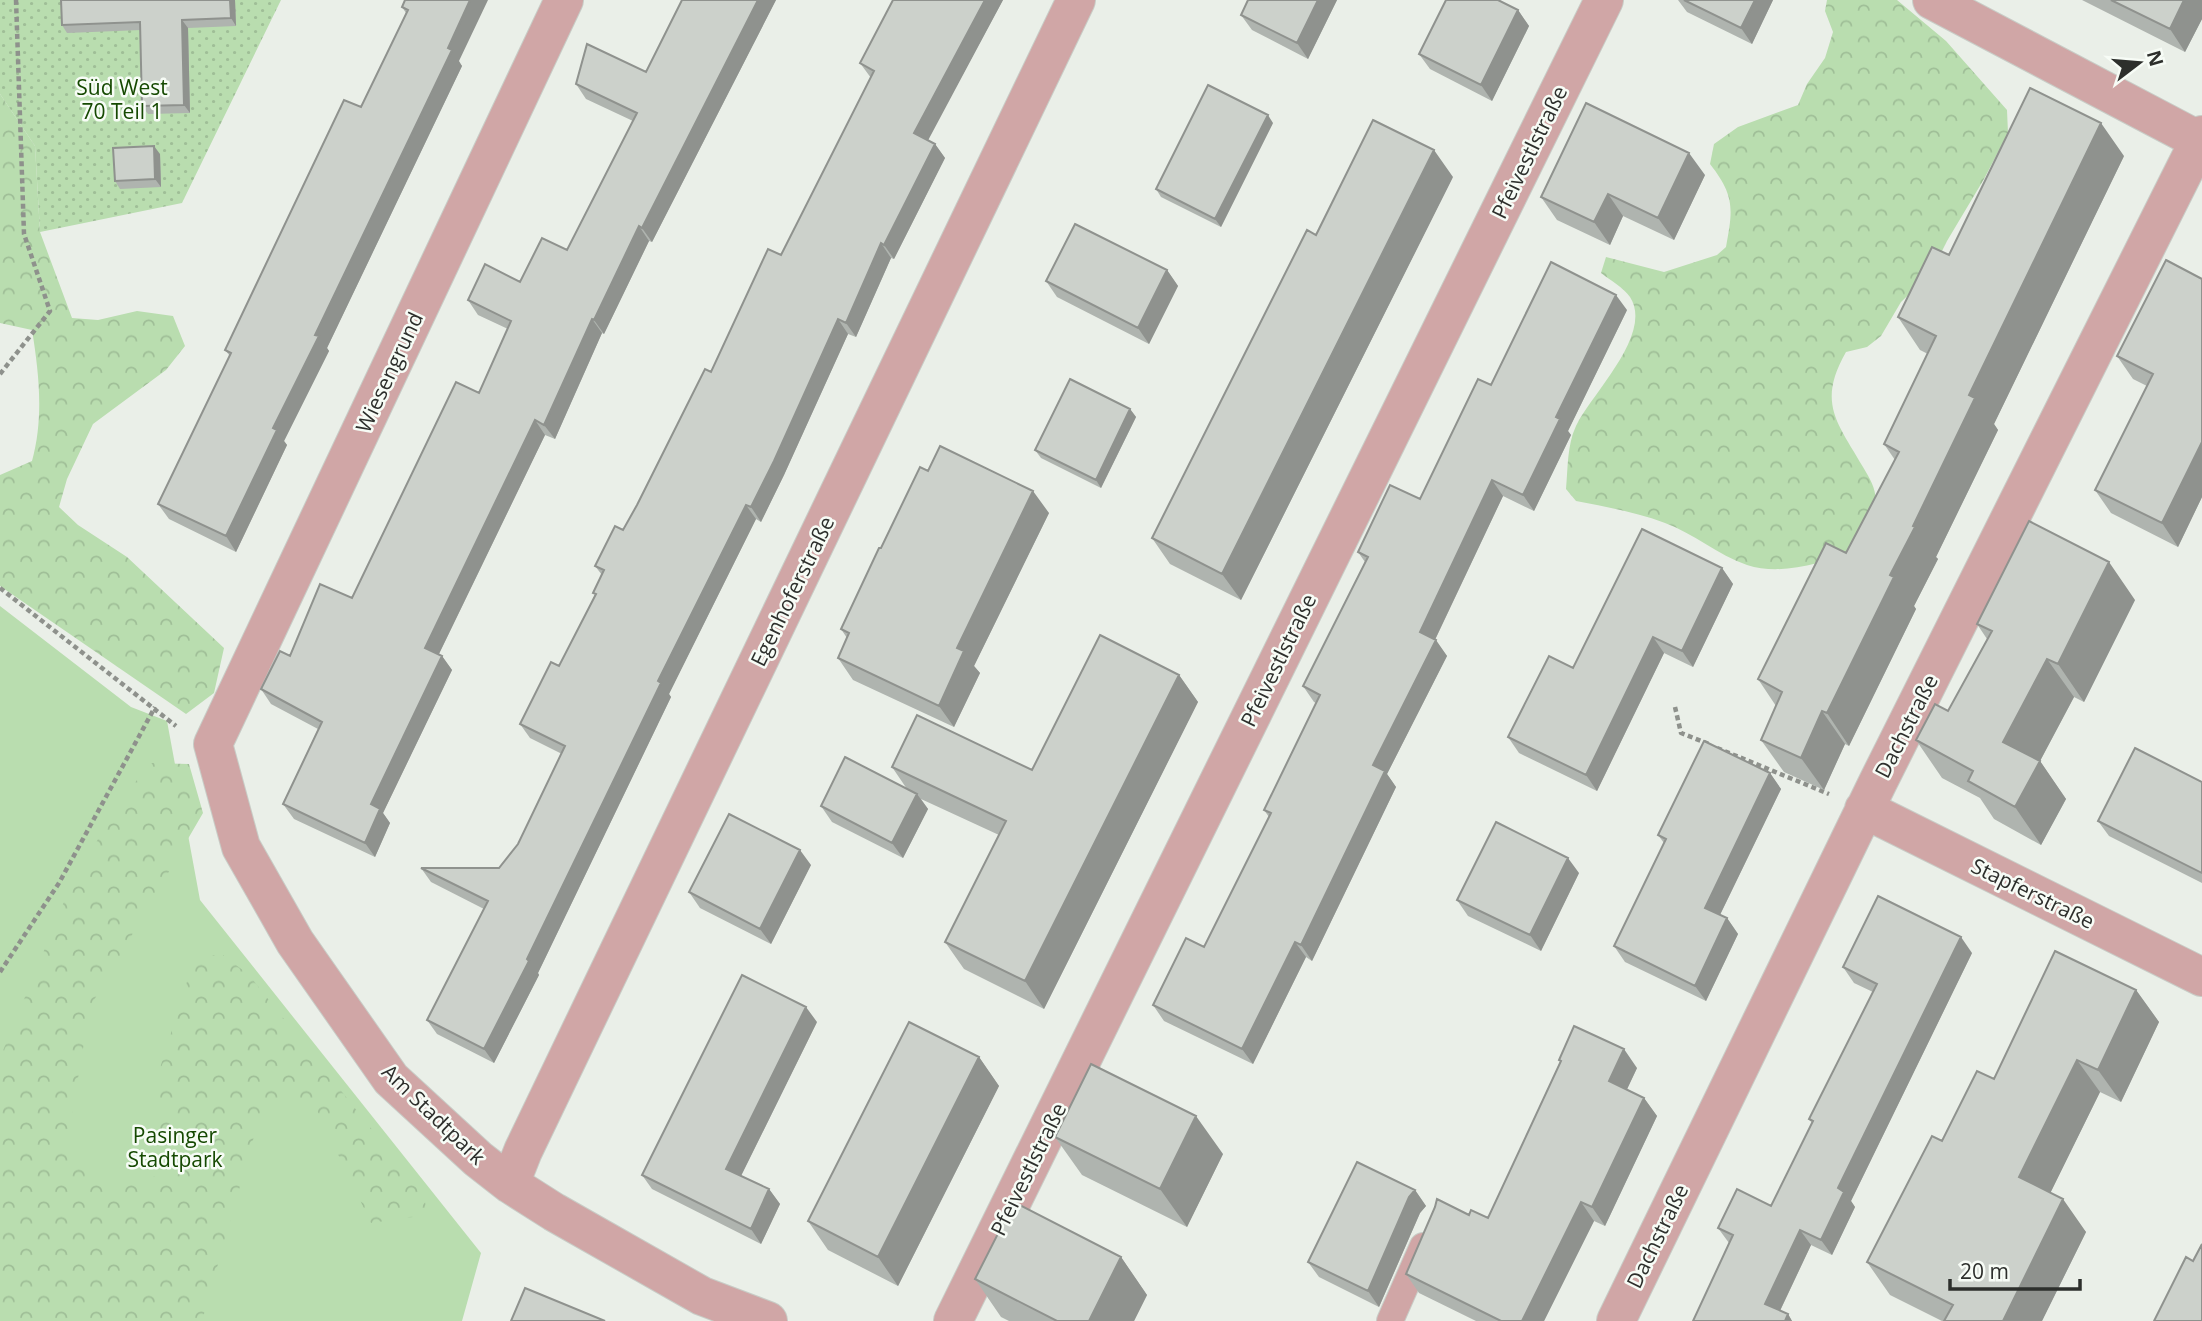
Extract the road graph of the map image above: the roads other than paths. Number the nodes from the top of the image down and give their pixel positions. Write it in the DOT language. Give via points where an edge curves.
graph roads {
  1 [pos="564,0"];
  2 [pos="1076,0"];
  3 [pos="1604,0"];
  4 [pos="1932,0"];
  5 [pos="2201,139"];
  6 [pos="213,744"];
  7 [pos="1864,809"];
  8 [pos="2202,977"];
  9 [pos="510,1184"];
  10 [pos="1434,1219"];
  11 [pos="768,1321"];
  12 [pos="953,1321"];
  13 [pos="1390,1321"];
  14 [pos="1616,1321"];
  1 -- 6 [label="street, Wiesengrund"];
  2 -- 9 [label="street, Egenhoferstraße"];
  3 -- 12 [label="street, Pfeivestlstraße"];
  4 -- 5 [label="street"];
  5 -- 7 [label="street, Dachstraße"];
  6 -- 9 [label="street, Am Stadtpark" via="241,847 295,942 391,1079"];
  7 -- 8 [label="street, Stapferstraße"];
  7 -- 14 [label="street, Dachstraße"];
  9 -- 11 [label="street, Am Stadtpark" via="702,1296"];
  10 -- 13 [label="lane"];
}
